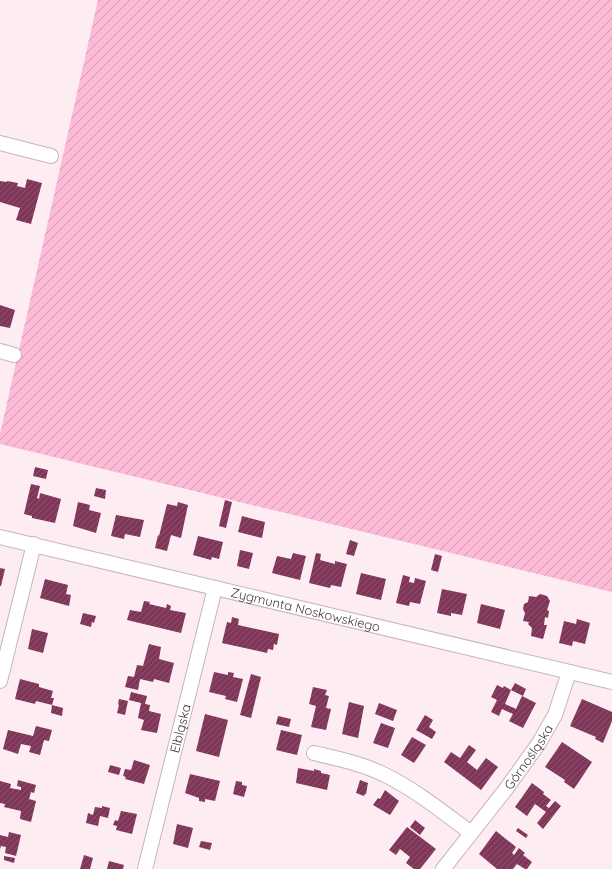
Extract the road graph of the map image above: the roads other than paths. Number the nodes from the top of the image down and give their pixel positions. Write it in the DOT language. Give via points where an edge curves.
graph roads {
  1 [pos="0,143"];
  2 [pos="51,156"];
  3 [pos="0,351"];
  4 [pos="14,355"];
  5 [pos="0,537"];
  6 [pos="34,544"];
  7 [pos="215,588"];
  8 [pos="569,672"];
  9 [pos="0,681"];
  10 [pos="612,682"];
  11 [pos="314,753"];
  12 [pos="471,832"];
  13 [pos="144,869"];
  14 [pos="443,869"];
  1 -- 2 [label="street"];
  3 -- 4 [label="street"];
  5 -- 6 [label="street, Zygmunta Noskowskiego"];
  6 -- 7 [label="street, Zygmunta Noskowskiego"];
  6 -- 9 [label="street"];
  7 -- 8 [label="street, Zygmunta Noskowskiego"];
  7 -- 13 [label="street, Elbląska"];
  8 -- 10 [label="street, Zygmunta Noskowskiego"];
  8 -- 12 [label="street, Górnośląska" via="557,710 542,737 506,789"];
  11 -- 12 [label="street" via="353,762 387,776"];
  12 -- 14 [label="street, Górnośląska"];
}
